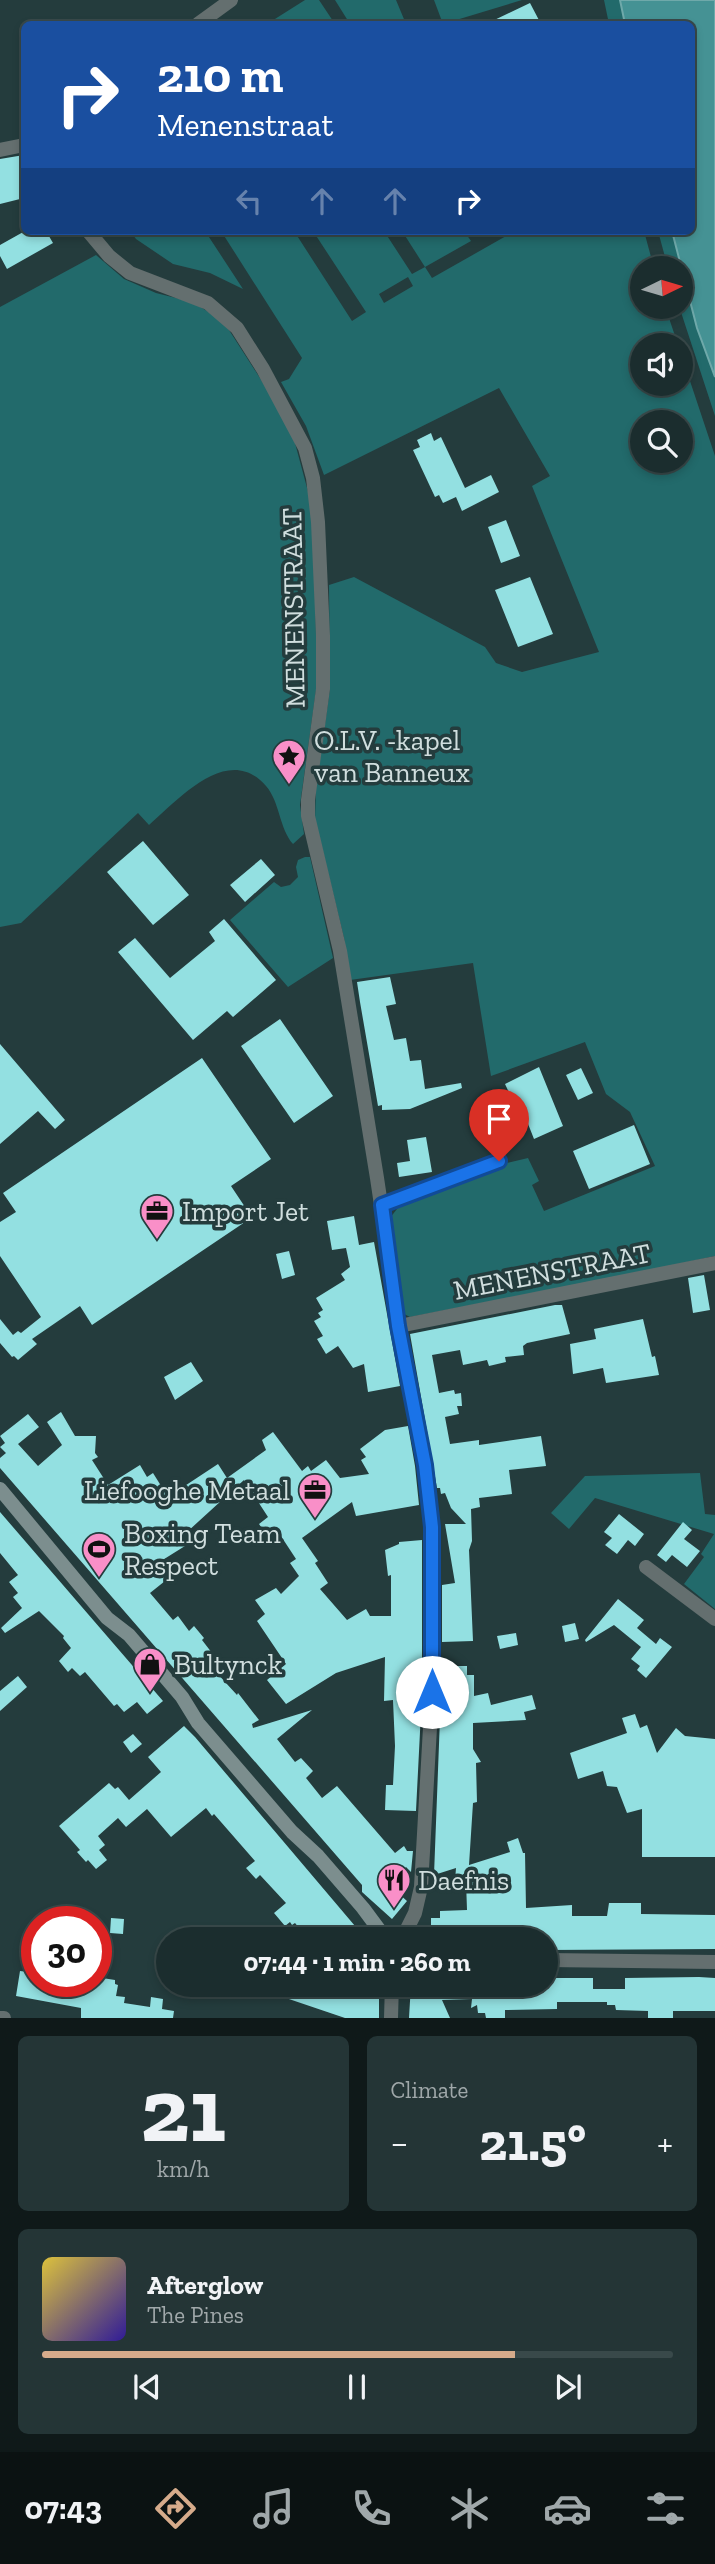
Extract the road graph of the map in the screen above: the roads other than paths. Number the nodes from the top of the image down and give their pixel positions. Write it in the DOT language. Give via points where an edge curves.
graph roads {
  1 [pos="231,0"];
  2 [pos="202,21"];
  3 [pos="21,146"];
  4 [pos="0,150"];
  5 [pos="91,235"];
  6 [pos="499,1161"];
  7 [pos="382,1205"];
  8 [pos="715,1263"];
  9 [pos="398,1326"];
  10 [pos="0,1489"];
  11 [pos="646,1567"];
  12 [pos="715,1619"];
  13 [pos="377,1927"];
  14 [pos="410,1927"];
  15 [pos="558,1960"];
  16 [pos="715,1962"];
  17 [pos="392,1997"];
  18 [pos="391,2018"];
  1 -- 2 [label="street"];
  3 -- 4 [label="street"];
  5 -- 7 [label="street, MENENSTRAAT" via="130,273 208,303 236,328 305,448 318,522 323,663 308,816 340,951"];
  6 -- 7 [label="street"];
  7 -- 9 [label="street, MENENSTRAAT"];
  8 -- 9 [label="street, MENENSTRAAT"];
  9 -- 14 [label="street, MENENSTRAAT" via="432,1527 432,1692 421,1887"];
  10 -- 13 [label="street"];
  11 -- 12 [label="street"];
  15 -- 16 [label="street"];
  17 -- 18 [label="street"];
}
